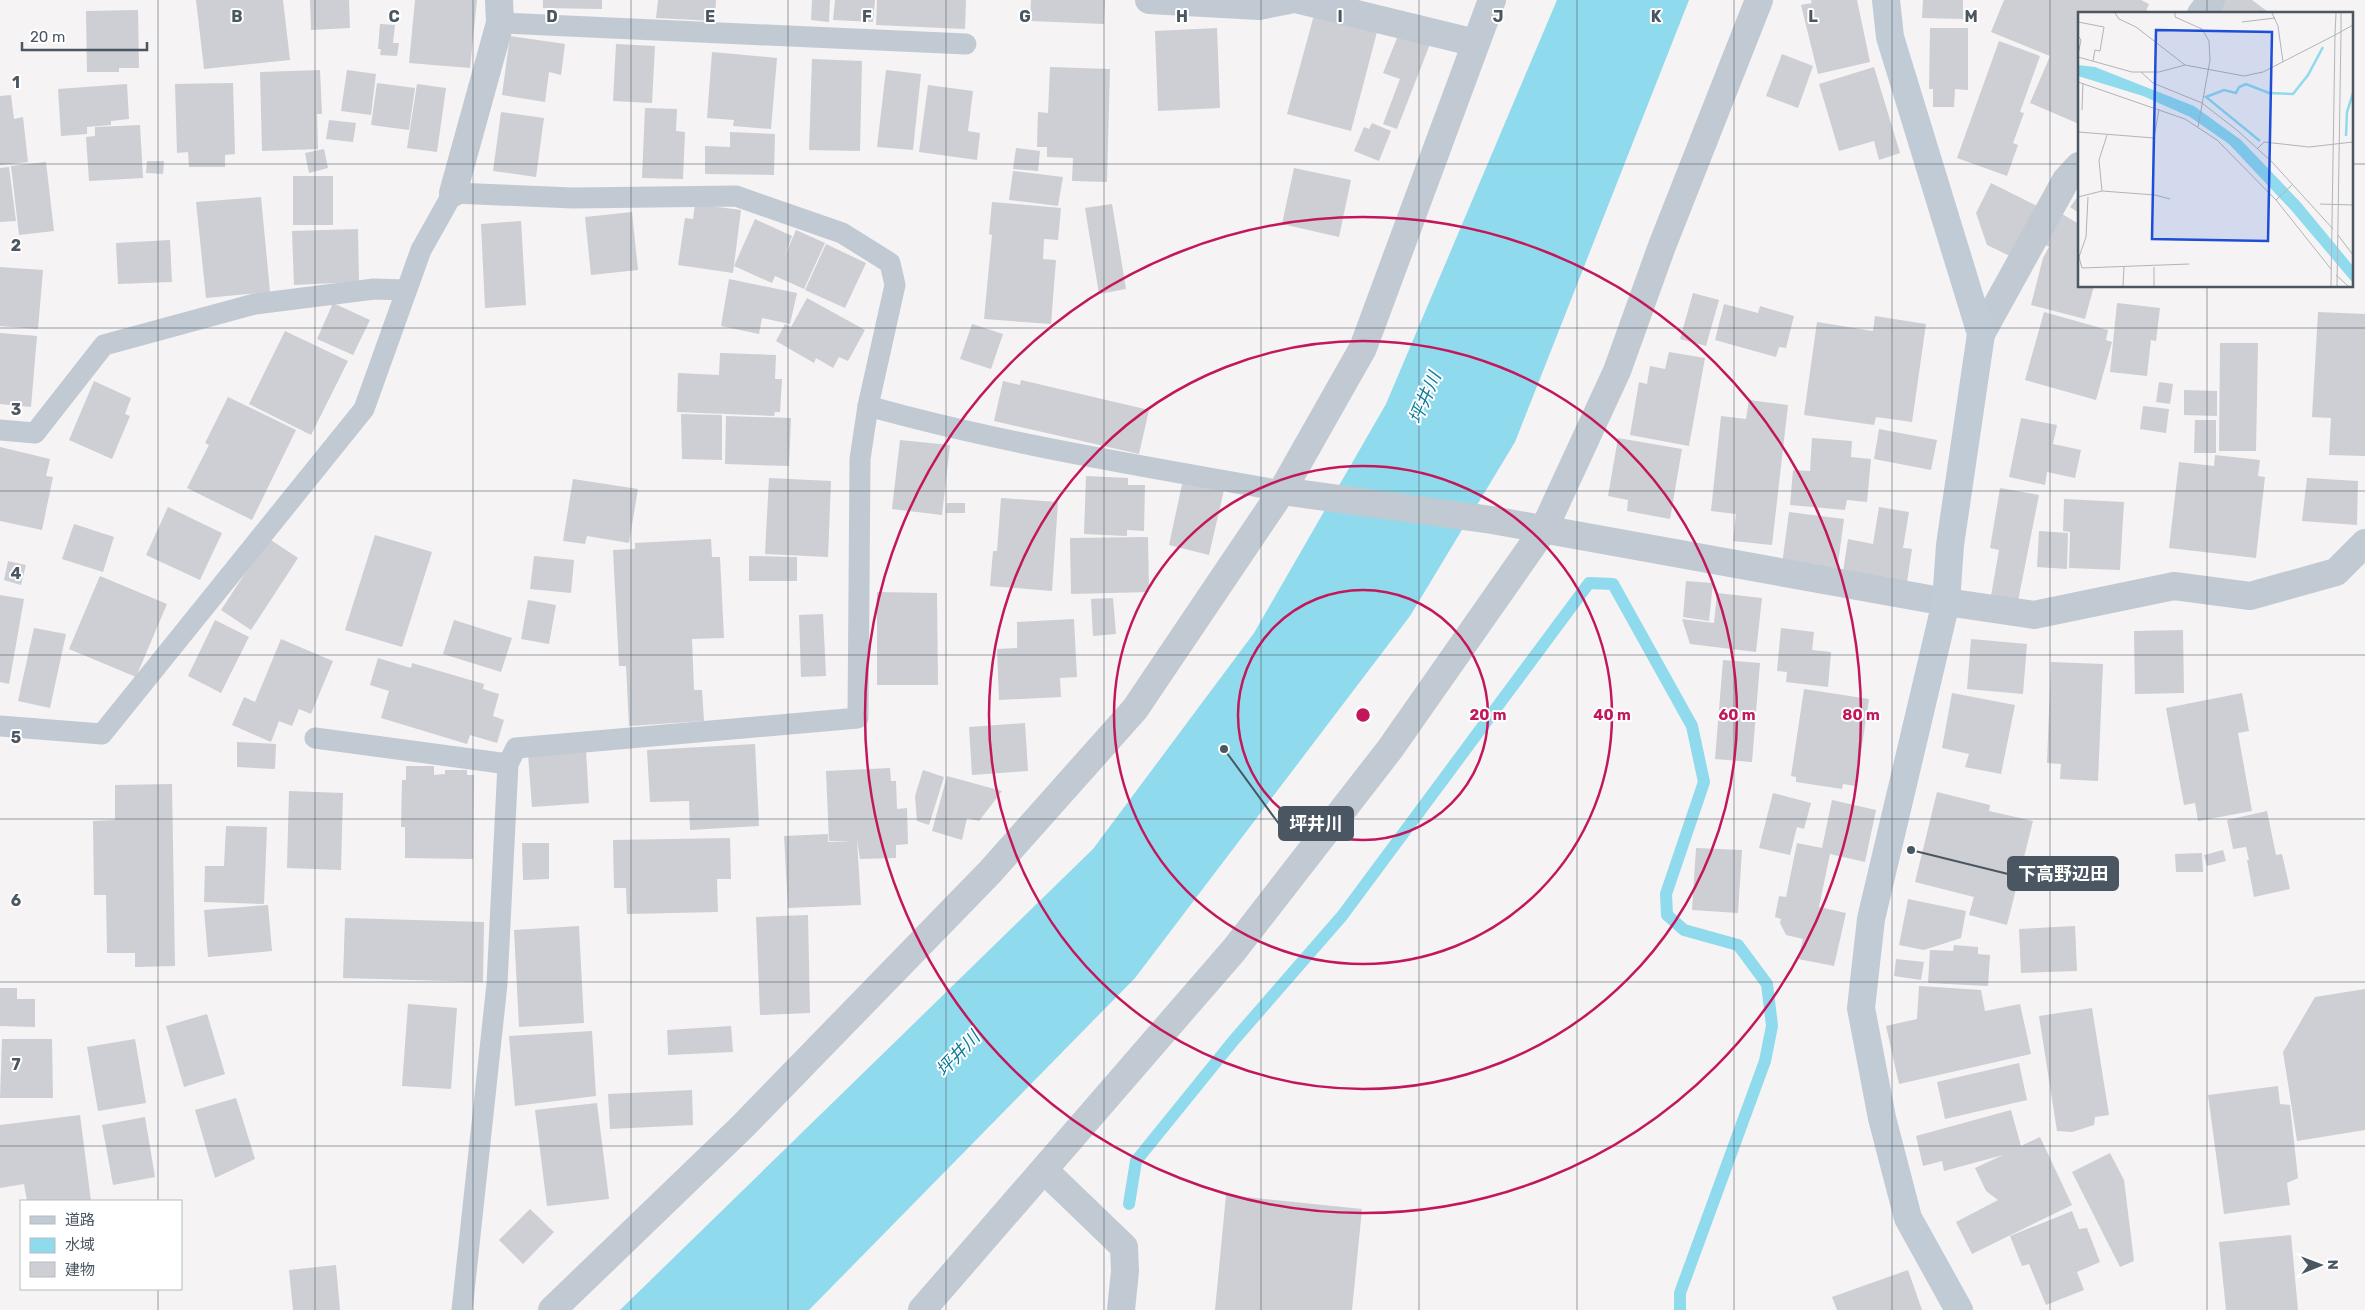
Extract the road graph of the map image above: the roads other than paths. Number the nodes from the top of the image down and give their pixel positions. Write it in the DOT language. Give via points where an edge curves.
graph roads {
  1 [pos="1149,0"];
  2 [pos="1289,0"];
  3 [pos="1299,0"];
  4 [pos="1492,0"];
  5 [pos="1759,0"];
  6 [pos="1886,0"];
  7 [pos="2211,0"];
  8 [pos="500,11"];
  9 [pos="2202,12"];
  10 [pos="966,44"];
  11 [pos="1476,44"];
  12 [pos="2078,167"];
  13 [pos="453,193"];
  14 [pos="406,290"];
  15 [pos="1981,334"];
  16 [pos="868,406"];
  17 [pos="0,430"];
  18 [pos="1294,493"];
  19 [pos="1544,529"];
  20 [pos="2365,543"];
  21 [pos="1946,602"];
  22 [pos="0,726"];
  23 [pos="315,738"];
  24 [pos="508,764"];
  25 [pos="1044,1170"];
  26 [pos="462,1310"];
  27 [pos="552,1310"];
  28 [pos="922,1310"];
  29 [pos="1120,1310"];
  30 [pos="1959,1310"];
  1 -- 2 [label="street" via="1259,6"];
  3 -- 11 [label="street"];
  4 -- 11 [label="street"];
  5 -- 19 [label="street" via="1662,246 1617,371"];
  6 -- 15 [label="street" via="1890,37"];
  7 -- 9 [label="street"];
  8 -- 10 [label="lane"];
  8 -- 13 [label="street"];
  11 -- 18 [label="street" via="1363,348"];
  12 -- 15 [label="street" via="2066,180"];
  13 -- 14 [label="lane" via="421,250"];
  13 -- 16 [label="lane" via="573,198 736,196 842,233 890,263 895,285"];
  14 -- 17 [label="lane" via="374,289 255,304 104,344 35,433"];
  14 -- 22 [label="lane" via="364,410 102,734"];
  15 -- 21 [label="street" via="1950,544"];
  16 -- 18 [label="lane" via="948,428 1049,449"];
  16 -- 24 [label="lane" via="860,459 858,718 516,748"];
  18 -- 19 [label="street"];
  18 -- 27 [label="street" via="1135,709 1010,850 742,1128"];
  19 -- 21 [label="street"];
  19 -- 25 [label="street" via="1390,749 1246,935"];
  20 -- 21 [label="street" via="2336,572 2250,596 2174,586 2034,615"];
  21 -- 30 [label="street" via="1870,919 1861,1008 1882,1118 1908,1218"];
  23 -- 24 [label="lane"];
  24 -- 26 [label="lane" via="496,984"];
  25 -- 28 [label="street"];
  25 -- 29 [label="street" via="1124,1247"];
}
